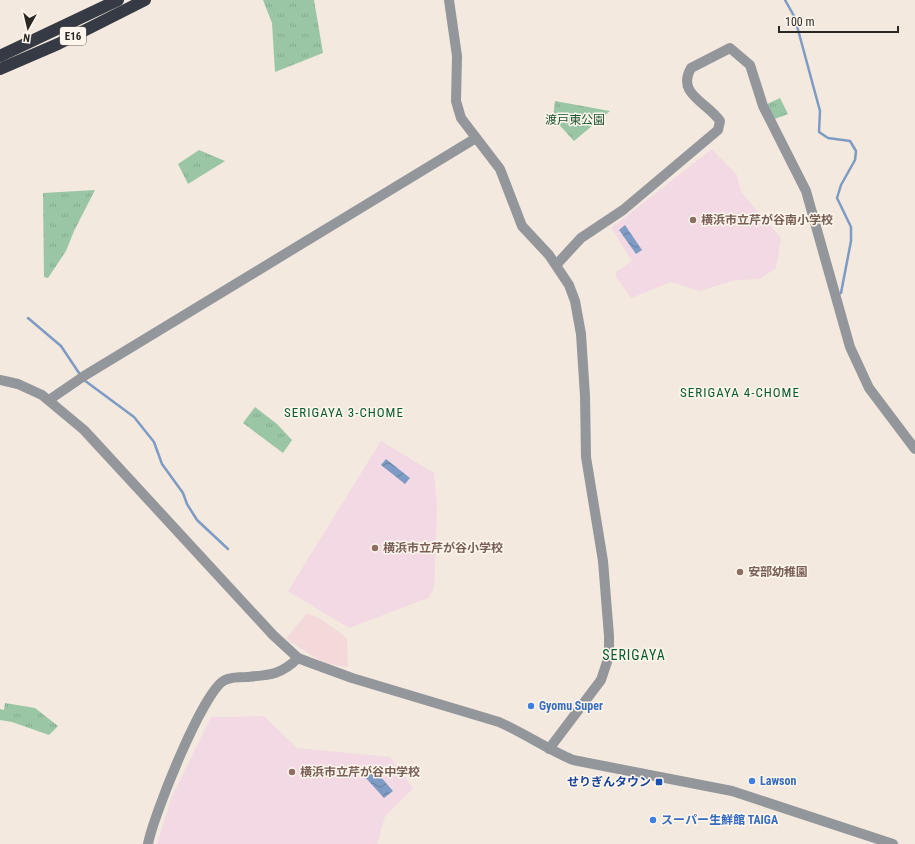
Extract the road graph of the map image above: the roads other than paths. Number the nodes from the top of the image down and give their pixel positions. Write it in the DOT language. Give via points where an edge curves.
graph roads {
  1 [pos="118,0"];
  2 [pos="145,0"];
  3 [pos="449,0"];
  4 [pos="0,56"];
  5 [pos="0,70"];
  6 [pos="476,138"];
  7 [pos="557,264"];
  8 [pos="0,380"];
  9 [pos="49,400"];
  10 [pos="915,449"];
  11 [pos="298,658"];
  12 [pos="549,749"];
  13 [pos="148,844"];
  14 [pos="893,844"];
  1 -- 4 [label="highway, E16"];
  2 -- 5 [label="highway, E16"];
  3 -- 6 [label="street" via="457,56 456,108 460,118"];
  6 -- 7 [label="street" via="500,169 522,226"];
  6 -- 9 [label="street" via="81,378"];
  7 -- 10 [label="street" via="581,238 623,210 718,130 721,126 720,121 714,111 690,92 686,81 691,68 730,48 750,65 762,106 806,191 850,347 869,388"];
  7 -- 12 [label="street" via="570,285 581,334 586,457 603,561 609,636 608,656 601,680"];
  8 -- 9 [label="street" via="31,389"];
  9 -- 11 [label="street" via="84,430 273,635"];
  11 -- 12 [label="street" via="352,678 499,722"];
  11 -- 13 [label="street" via="278,673 235,677 218,684 169,779"];
  12 -- 14 [label="street" via="573,760 732,791"];
}
